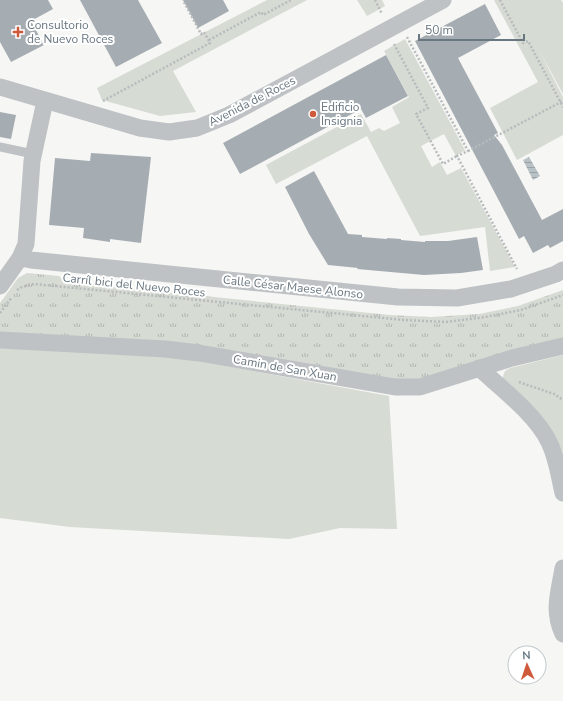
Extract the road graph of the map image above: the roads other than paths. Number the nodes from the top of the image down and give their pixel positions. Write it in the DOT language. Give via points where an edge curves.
graph roads {
  1 [pos="443,0"];
  2 [pos="0,87"];
  3 [pos="45,100"];
  4 [pos="0,147"];
  5 [pos="33,154"];
  6 [pos="20,258"];
  7 [pos="563,270"];
  8 [pos="0,286"];
  9 [pos="0,340"];
  10 [pos="563,346"];
  11 [pos="479,368"];
  12 [pos="563,493"];
  13 [pos="563,568"];
  14 [pos="563,634"];
  1 -- 3 [label="street, Avenida de Roces" via="229,115 197,128 169,132 140,128"];
  2 -- 3 [label="street, Avenida de Roces"];
  3 -- 5 [label="street"];
  4 -- 5 [label="lane"];
  5 -- 6 [label="street" via="26,244"];
  6 -- 7 [label="street, Calle César Maese Alonso" via="398,297 442,298 511,289"];
  6 -- 8 [label="street"];
  9 -- 11 [label="street, Camin de San Xuan" via="199,353 396,387 420,387"];
  10 -- 11 [label="street, Camin de San Xuan"];
  11 -- 12 [label="street" via="529,415 542,431 555,457"];
  13 -- 14 [label="street" via="556,610"];
}
